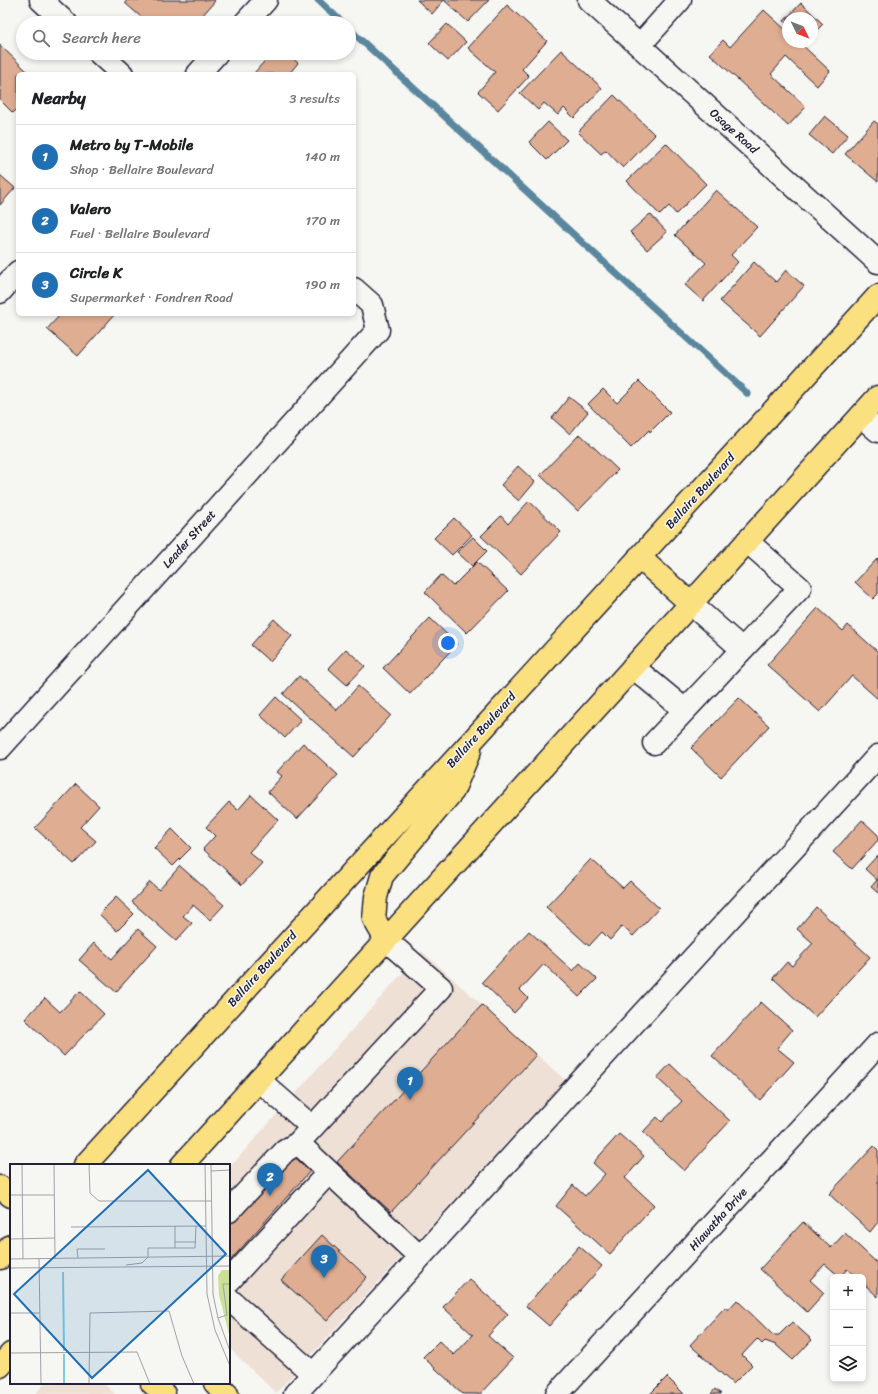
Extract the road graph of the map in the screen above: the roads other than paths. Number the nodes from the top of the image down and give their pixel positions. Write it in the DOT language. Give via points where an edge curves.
graph roads {
  1 [pos="41,0"];
  2 [pos="266,0"];
  3 [pos="589,0"];
  4 [pos="680,0"];
  5 [pos="58,16"];
  6 [pos="251,16"];
  7 [pos="640,45"];
  8 [pos="107,60"];
  9 [pos="211,60"];
  10 [pos="120,72"];
  11 [pos="200,72"];
  12 [pos="878,262"];
  13 [pos="16,274"];
  14 [pos="356,291"];
  15 [pos="0,292"];
  16 [pos="878,296"];
  17 [pos="878,397"];
  18 [pos="861,416"];
  19 [pos="878,431"];
  20 [pos="747,541"];
  21 [pos="639,557"];
  22 [pos="691,604"];
  23 [pos="742,649"];
  24 [pos="633,667"];
  25 [pos="685,710"];
  26 [pos="476,736"];
  27 [pos="654,743"];
  28 [pos="0,748"];
  29 [pos="878,756"];
  30 [pos="386,940"];
  31 [pos="878,1044"];
  32 [pos="259,1080"];
  33 [pos="305,1135"];
  34 [pos="85,1164"];
  35 [pos="183,1164"];
  36 [pos="329,1172"];
  37 [pos="0,1186"];
  38 [pos="10,1195"];
  39 [pos="230,1210"];
  40 [pos="420,1257"];
  41 [pos="230,1280"];
  42 [pos="230,1300"];
  43 [pos="10,1355"];
  44 [pos="0,1366"];
  45 [pos="313,1374"];
  46 [pos="153,1384"];
  47 [pos="216,1384"];
  48 [pos="164,1394"];
  49 [pos="227,1394"];
  50 [pos="295,1394"];
  51 [pos="557,1394"];
  1 -- 5 [label="street"];
  2 -- 6 [label="street"];
  3 -- 7 [label="street, Osage Road"];
  4 -- 7 [label="street"];
  7 -- 12 [label="street, Osage Road"];
  8 -- 10 [label="street"];
  9 -- 11 [label="street"];
  13 -- 15 [label="street"];
  14 -- 28 [label="street, Leader Street" via="372,305 378,330"];
  16 -- 21 [label="main road, Bellaire Boulevard"];
  17 -- 18 [label="main road"];
  18 -- 19 [label="street"];
  18 -- 20 [label="main road"];
  20 -- 22 [label="main road"];
  20 -- 23 [label="street" via="800,588"];
  21 -- 22 [label="main road"];
  21 -- 26 [label="main road, Bellaire Boulevard"];
  22 -- 23 [label="street"];
  22 -- 24 [label="main road"];
  23 -- 25 [label="street"];
  24 -- 25 [label="street"];
  24 -- 30 [label="main road"];
  25 -- 27 [label="street"];
  26 -- 30 [label="main road" via="453,791 382,876 374,918"];
  26 -- 34 [label="main road, Bellaire Boulevard"];
  29 -- 40 [label="street"];
  30 -- 32 [label="main road"];
  30 -- 33 [label="street" via="441,988"];
  31 -- 51 [label="street, Hiawatha Drive"];
  32 -- 33 [label="street"];
  32 -- 35 [label="main road"];
  33 -- 36 [label="street"];
  33 -- 39 [label="street" via="285,1151"];
  36 -- 40 [label="street"];
  36 -- 41 [label="street"];
  37 -- 38 [label="main road"];
  40 -- 45 [label="street"];
  42 -- 45 [label="street"];
  43 -- 44 [label="main road"];
  45 -- 50 [label="street"];
  46 -- 48 [label="main road"];
  47 -- 49 [label="main road"];
}
